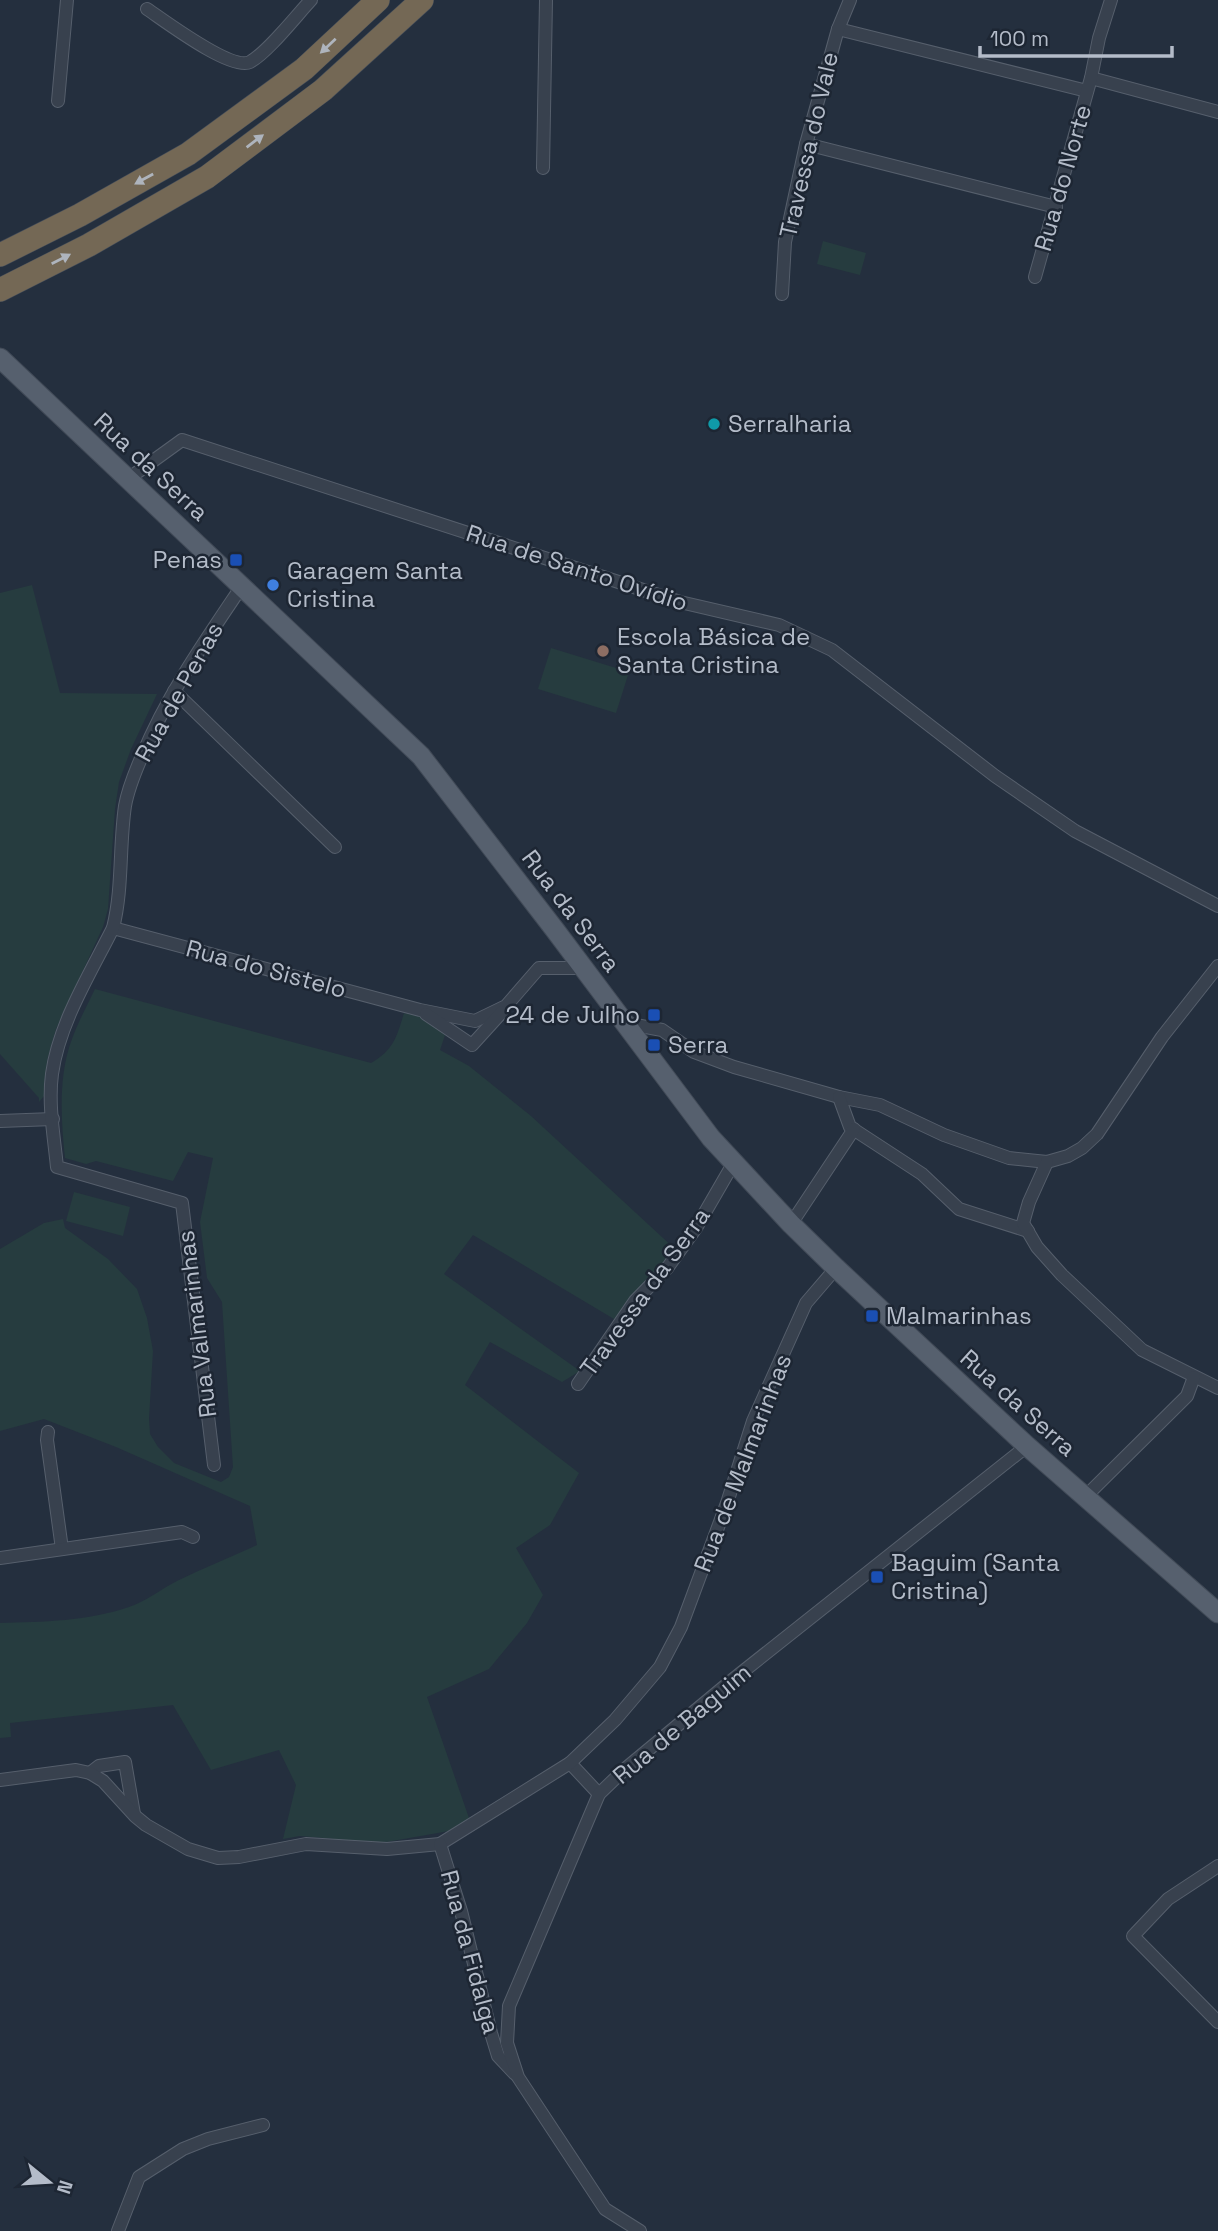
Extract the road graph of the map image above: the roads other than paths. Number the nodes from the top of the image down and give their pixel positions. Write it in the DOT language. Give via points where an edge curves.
graph roads {
  1 [pos="67,0"];
  2 [pos="310,0"];
  3 [pos="378,0"];
  4 [pos="422,0"];
  5 [pos="546,0"];
  6 [pos="850,0"];
  7 [pos="1111,0"];
  8 [pos="147,9"];
  9 [pos="838,29"];
  10 [pos="1091,78"];
  11 [pos="1087,91"];
  12 [pos="58,101"];
  13 [pos="1218,112"];
  14 [pos="806,144"];
  15 [pos="543,168"];
  16 [pos="1056,207"];
  17 [pos="0,255"];
  18 [pos="1035,277"];
  19 [pos="0,290"];
  20 [pos="782,294"];
  21 [pos="0,358"];
  22 [pos="128,479"];
  23 [pos="242,586"];
  24 [pos="174,691"];
  25 [pos="335,847"];
  26 [pos="1218,906"];
  27 [pos="113,928"];
  28 [pos="1218,966"];
  29 [pos="584,968"];
  30 [pos="506,1006"];
  31 [pos="420,1010"];
  32 [pos="625,1023"];
  33 [pos="839,1097"];
  34 [pos="53,1119"];
  35 [pos="0,1121"];
  36 [pos="853,1129"];
  37 [pos="1048,1162"];
  38 [pos="733,1164"];
  39 [pos="791,1224"];
  40 [pos="1027,1231"];
  41 [pos="836,1268"];
  42 [pos="1195,1377"];
  43 [pos="578,1384"];
  44 [pos="1218,1388"];
  45 [pos="48,1432"];
  46 [pos="1027,1446"];
  47 [pos="214,1465"];
  48 [pos="1086,1496"];
  49 [pos="193,1537"];
  50 [pos="62,1549"];
  51 [pos="0,1558"];
  52 [pos="1218,1613"];
  53 [pos="570,1763"];
  54 [pos="90,1773"];
  55 [pos="0,1780"];
  56 [pos="599,1794"];
  57 [pos="135,1816"];
  58 [pos="440,1844"];
  59 [pos="1218,1866"];
  60 [pos="1218,2022"];
  61 [pos="518,2077"];
  62 [pos="263,2125"];
  63 [pos="118,2231"];
  64 [pos="640,2231"];
  1 -- 12 [label="street"];
  2 -- 8 [label="street" via="249,63 215,54"];
  3 -- 17 [label="highway, one-way" via="304,69 188,154"];
  19 -- 4 [label="highway, one-way" via="207,177 323,90"];
  5 -- 15 [label="street"];
  6 -- 9 [label="street, Travessa do Vale"];
  7 -- 10 [label="street, Rua do Norte"];
  9 -- 11 [label="street"];
  9 -- 14 [label="street, Travessa do Vale"];
  10 -- 11 [label="street, Rua do Norte"];
  10 -- 13 [label="street"];
  11 -- 16 [label="street, Rua do Norte"];
  14 -- 16 [label="street"];
  14 -- 20 [label="street, Travessa do Vale" via="785,242"];
  16 -- 18 [label="street, Rua do Norte"];
  21 -- 22 [label="main road, Rua da Serra"];
  22 -- 23 [label="main road, Rua da Serra"];
  22 -- 26 [label="street, Rua de Santo Ovídio" via="182,440 680,602 779,625 832,650 995,776 1076,831"];
  23 -- 24 [label="street, Rua de Penas"];
  23 -- 29 [label="main road, Rua da Serra" via="421,757"];
  24 -- 25 [label="street"];
  24 -- 27 [label="street, Rua de Penas" via="134,773 125,805"];
  27 -- 31 [label="street, Rua do Sistelo"];
  27 -- 34 [label="street, Rua de Penas" via="63,1031 52,1075"];
  28 -- 37 [label="street" via="1162,1037 1097,1134 1082,1148"];
  29 -- 30 [label="street, Rua do Sistelo" via="539,968"];
  29 -- 32 [label="main road, Rua da Serra"];
  30 -- 31 [label="street, Rua do Sistelo" via="475,1021"];
  30 -- 31 [label="street, Rua do Sistelo" via="472,1045"];
  32 -- 33 [label="street" via="662,1030 694,1052 734,1067"];
  32 -- 38 [label="main road, Rua da Serra"];
  33 -- 36 [label="street"];
  33 -- 37 [label="street" via="880,1105 1009,1158"];
  34 -- 35 [label="street"];
  34 -- 47 [label="street, Rua Valmarinhas" via="57,1167 182,1203"];
  36 -- 39 [label="street"];
  36 -- 40 [label="street" via="922,1174 959,1209"];
  37 -- 40 [label="street" via="1029,1202 1023,1223"];
  38 -- 39 [label="main road, Rua da Serra"];
  38 -- 43 [label="street, Travessa da Serra" via="696,1228 668,1267 635,1301"];
  39 -- 41 [label="main road, Rua da Serra"];
  40 -- 42 [label="street" via="1062,1275 1142,1350"];
  41 -- 46 [label="main road, Rua da Serra"];
  41 -- 53 [label="street, Rua de Malmarinhas" via="806,1303 753,1421 681,1627 660,1667"];
  42 -- 44 [label="street"];
  42 -- 48 [label="street" via="1187,1395"];
  45 -- 50 [label="street"];
  46 -- 48 [label="main road, Rua da Serra"];
  46 -- 56 [label="street, Rua de Baguim" via="731,1681"];
  48 -- 52 [label="main road, Rua da Serra"];
  49 -- 50 [label="street" via="182,1532"];
  50 -- 51 [label="street"];
  53 -- 56 [label="street"];
  53 -- 58 [label="street, Rua de Malmarinhas"];
  54 -- 55 [label="street" via="76,1770"];
  54 -- 57 [label="street, Rua da Fidalga"];
  54 -- 57 [label="street" via="99,1766 125,1762"];
  56 -- 61 [label="street, Rua de Baguim" via="509,2006 507,2043"];
  57 -- 58 [label="street, Rua da Fidalga" via="188,1849 218,1858 306,1844 387,1849"];
  58 -- 61 [label="street, Rua da Fidalga" via="498,2056"];
  59 -- 60 [label="street" via="1168,1899 1133,1936"];
  61 -- 64 [label="street, Rua de Baguim" via="604,2209"];
  62 -- 63 [label="street" via="183,2149 139,2177"];
}
